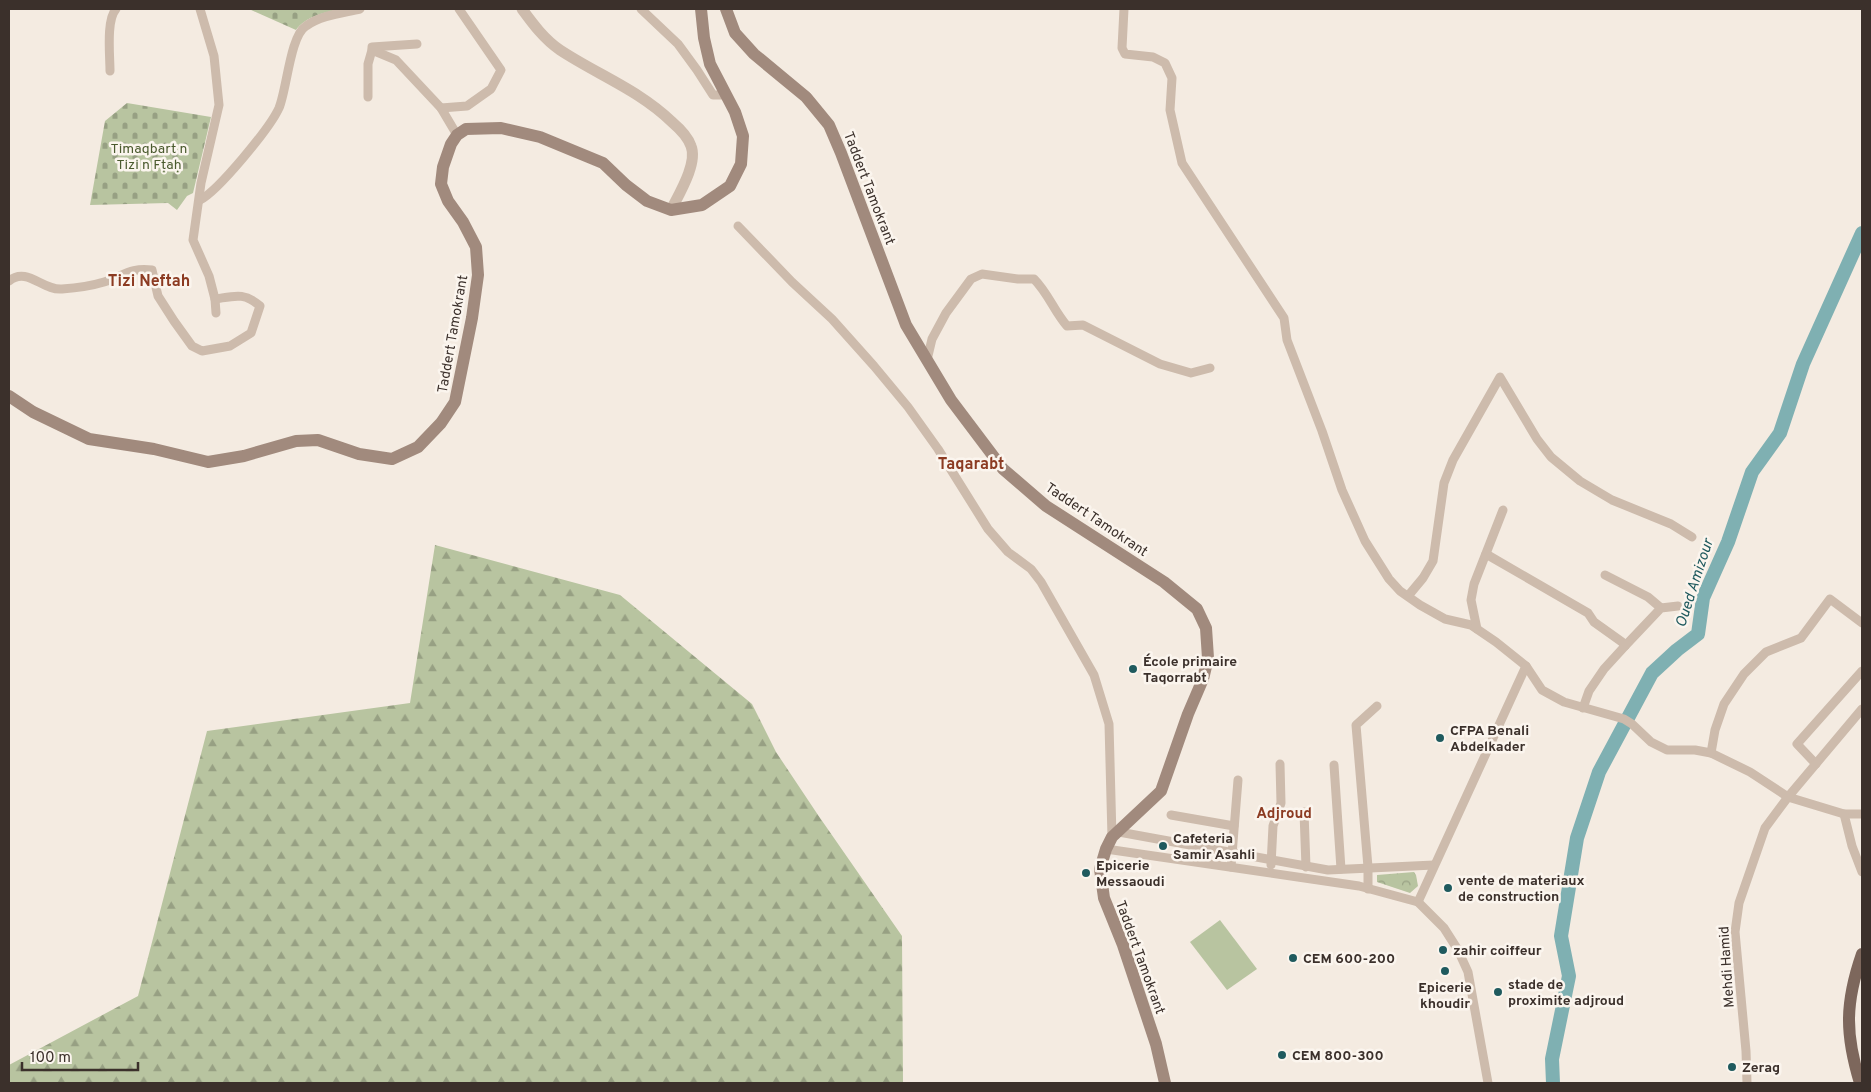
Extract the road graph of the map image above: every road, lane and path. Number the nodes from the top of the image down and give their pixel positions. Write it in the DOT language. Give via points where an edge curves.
graph roads {
  1 [pos="116,9"];
  2 [pos="200,9"];
  3 [pos="360,9"];
  4 [pos="459,9"];
  5 [pos="522,9"];
  6 [pos="641,9"];
  7 [pos="701,9"];
  8 [pos="726,9"];
  9 [pos="1124,9"];
  10 [pos="417,44"];
  11 [pos="372,50"];
  12 [pos="110,71"];
  13 [pos="726,94"];
  14 [pos="368,97"];
  15 [pos="441,108"];
  16 [pos="457,136"];
  17 [pos="200,200"];
  18 [pos="671,210"];
  19 [pos="738,226"];
  20 [pos="9,281"];
  21 [pos="215,299"];
  22 [pos="216,312"];
  23 [pos="927,360"];
  24 [pos="1210,368"];
  25 [pos="9,396"];
  26 [pos="1503,510"];
  27 [pos="1692,537"];
  28 [pos="1486,554"];
  29 [pos="1605,576"];
  30 [pos="1408,596"];
  31 [pos="1678,606"];
  32 [pos="1661,608"];
  33 [pos="1862,623"];
  34 [pos="1478,630"];
  35 [pos="1624,646"];
  36 [pos="1526,666"];
  37 [pos="1862,671"];
  38 [pos="1377,706"];
  39 [pos="1583,708"];
  40 [pos="1862,709"];
  41 [pos="1711,753"];
  42 [pos="1280,764"];
  43 [pos="1816,764"];
  44 [pos="1334,765"];
  45 [pos="1238,780"];
  46 [pos="1788,797"];
  47 [pos="1304,812"];
  48 [pos="1844,814"];
  49 [pos="1862,814"];
  50 [pos="1171,815"];
  51 [pos="1234,826"];
  52 [pos="1112,840"];
  53 [pos="1231,854"];
  54 [pos="1271,860"];
  55 [pos="1434,865"];
  56 [pos="1231,867"];
  57 [pos="1306,867"];
  58 [pos="1368,867"];
  59 [pos="1341,870"];
  60 [pos="1862,872"];
  61 [pos="1270,873"];
  62 [pos="1368,889"];
  63 [pos="1418,902"];
  64 [pos="1862,954"];
  65 [pos="1166,1083"];
  66 [pos="1488,1083"];
  67 [pos="1747,1083"];
  68 [pos="1860,1083"];
  1 -- 12 [label="street" via="112,13"];
  2 -- 17 [label="street" via="214,56 219,105"];
  3 -- 17 [label="street" via="305,26 297,36 279,109 232,170 206,198"];
  4 -- 15 [label="street" via="501,70 491,90 467,106"];
  5 -- 18 [label="street" via="542,35 559,50 655,106 679,128 692,146 692,162"];
  6 -- 13 [label="street" via="678,44 713,95"];
  7 -- 13 [label="main road" via="710,64"];
  8 -- 23 [label="main road, Taddert Tamokrant" via="735,33 754,54 806,97 829,125 906,325"];
  9 -- 30 [label="street" via="1122,48 1125,54 1153,57 1165,63 1172,78 1170,110 1182,163 1284,318 1287,340 1348,504 1381,566 1400,591"];
  10 -- 11 [label="street" via="372,47"];
  11 -- 14 [label="street" via="368,64"];
  11 -- 15 [label="street" via="396,60"];
  13 -- 18 [label="main road" via="743,136 741,164 730,186 702,205"];
  15 -- 16 [label="street"];
  16 -- 18 [label="main road" via="466,129 501,128 540,137 603,163 647,201"];
  16 -- 25 [label="main road, Taddert Tamokrant" via="443,167 441,184 476,247 478,275 456,402 442,423 418,447 392,459 360,454 318,440 296,441 244,456 208,462 154,449 89,439 33,412"];
  17 -- 21 [label="street" via="193,240"];
  19 -- 52 [label="street" via="832,319 908,407 988,529 1041,582 1094,675 1109,724"];
  20 -- 21 [label="street" via="14,276 26,276 58,290 104,282 131,270 152,270 158,296 192,346 202,351 230,346 251,333 260,306 250,298"];
  21 -- 22 [label="street"];
  23 -- 24 [label="street" via="932,339 946,313 971,278 982,274 1034,278 1067,326 1083,325 1160,364 1191,373"];
  23 -- 52 [label="main road, Taddert Tamokrant" via="951,400 1003,469 1046,506 1164,582 1197,609 1206,628 1208,658 1203,679 1161,791"];
  26 -- 28 [label="street"];
  27 -- 30 [label="street" via="1671,524 1612,500 1573,475 1551,456 1537,438 1500,377 1453,460 1444,483 1432,561"];
  28 -- 34 [label="street" via="1470,600"];
  28 -- 35 [label="street" via="1588,613 1594,622"];
  29 -- 32 [label="street" via="1648,597"];
  30 -- 34 [label="street" via="1445,619 1471,625"];
  31 -- 32 [label="street"];
  32 -- 35 [label="street"];
  33 -- 41 [label="street" via="1830,599 1801,638 1766,652 1744,674 1724,704"];
  34 -- 36 [label="street"];
  35 -- 39 [label="street" via="1589,691"];
  36 -- 39 [label="street" via="1542,690"];
  36 -- 55 [label="street"];
  37 -- 43 [label="street" via="1797,744"];
  38 -- 58 [label="street" via="1356,725"];
  39 -- 41 [label="street" via="1624,719 1651,742 1667,750"];
  40 -- 43 [label="street, Mehdi Hamid"];
  41 -- 46 [label="street" via="1750,772"];
  42 -- 54 [label="street" via="1281,803 1273,826"];
  43 -- 46 [label="street, Mehdi Hamid"];
  44 -- 59 [label="street"];
  45 -- 51 [label="street"];
  46 -- 48 [label="street"];
  46 -- 67 [label="street, Mehdi Hamid" via="1765,828 1739,903 1735,932"];
  47 -- 57 [label="street"];
  48 -- 49 [label="street"];
  48 -- 60 [label="street"];
  50 -- 51 [label="street"];
  51 -- 53 [label="street"];
  52 -- 53 [label="street"];
  52 -- 56 [label="street"];
  52 -- 65 [label="main road, Taddert Tamokrant" via="1100,868 1104,898 1133,974"];
  53 -- 54 [label="street"];
  53 -- 56 [label="street"];
  54 -- 57 [label="street"];
  54 -- 61 [label="street"];
  55 -- 58 [label="street"];
  55 -- 63 [label="street"];
  56 -- 61 [label="street"];
  57 -- 59 [label="street"];
  58 -- 59 [label="street"];
  58 -- 62 [label="street"];
  61 -- 62 [label="street"];
  62 -- 63 [label="street"];
  63 -- 66 [label="street" via="1444,928 1468,972"];
  64 -- 68 [label="main road" via="1852,987 1848,1033"];
}
